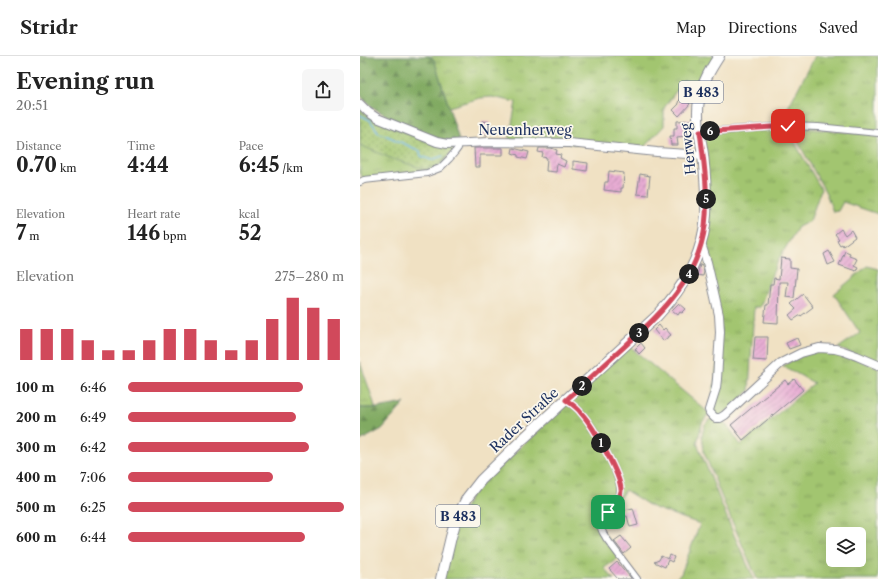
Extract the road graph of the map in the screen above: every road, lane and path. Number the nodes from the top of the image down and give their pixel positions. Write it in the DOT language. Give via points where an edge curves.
graph roads {
  1 [pos="719,56"];
  2 [pos="360,104"];
  3 [pos="700,132"];
  4 [pos="878,133"];
  5 [pos="458,144"];
  6 [pos="703,155"];
  7 [pos="360,182"];
  8 [pos="701,244"];
  9 [pos="878,365"];
  10 [pos="566,400"];
  11 [pos="441,579"];
  12 [pos="637,579"];
  1 -- 3 [label="main road, Herweg / B 483" via="701,90 698,107"];
  2 -- 5 [label="street, Neuenherweg" via="377,118 437,142"];
  3 -- 4 [label="street" via="788,126"];
  3 -- 6 [label="main road, Herweg / B 483"];
  5 -- 6 [label="street, Neuenherweg" via="569,143"];
  5 -- 7 [label="street" via="458,148 440,168 427,173"];
  6 -- 8 [label="main road, Herweg / B 483" via="706,214"];
  8 -- 9 [label="street" via="719,316 718,370 709,410 716,418 725,414 780,363 801,353 819,348 835,349"];
  8 -- 10 [label="main road, Rader Straße / B 483" via="691,270 672,300"];
  10 -- 11 [label="main road, Rader Straße / B 483" via="492,468 467,498 453,529"];
  10 -- 12 [label="street" via="588,421 619,480 619,497 600,527"];
}
